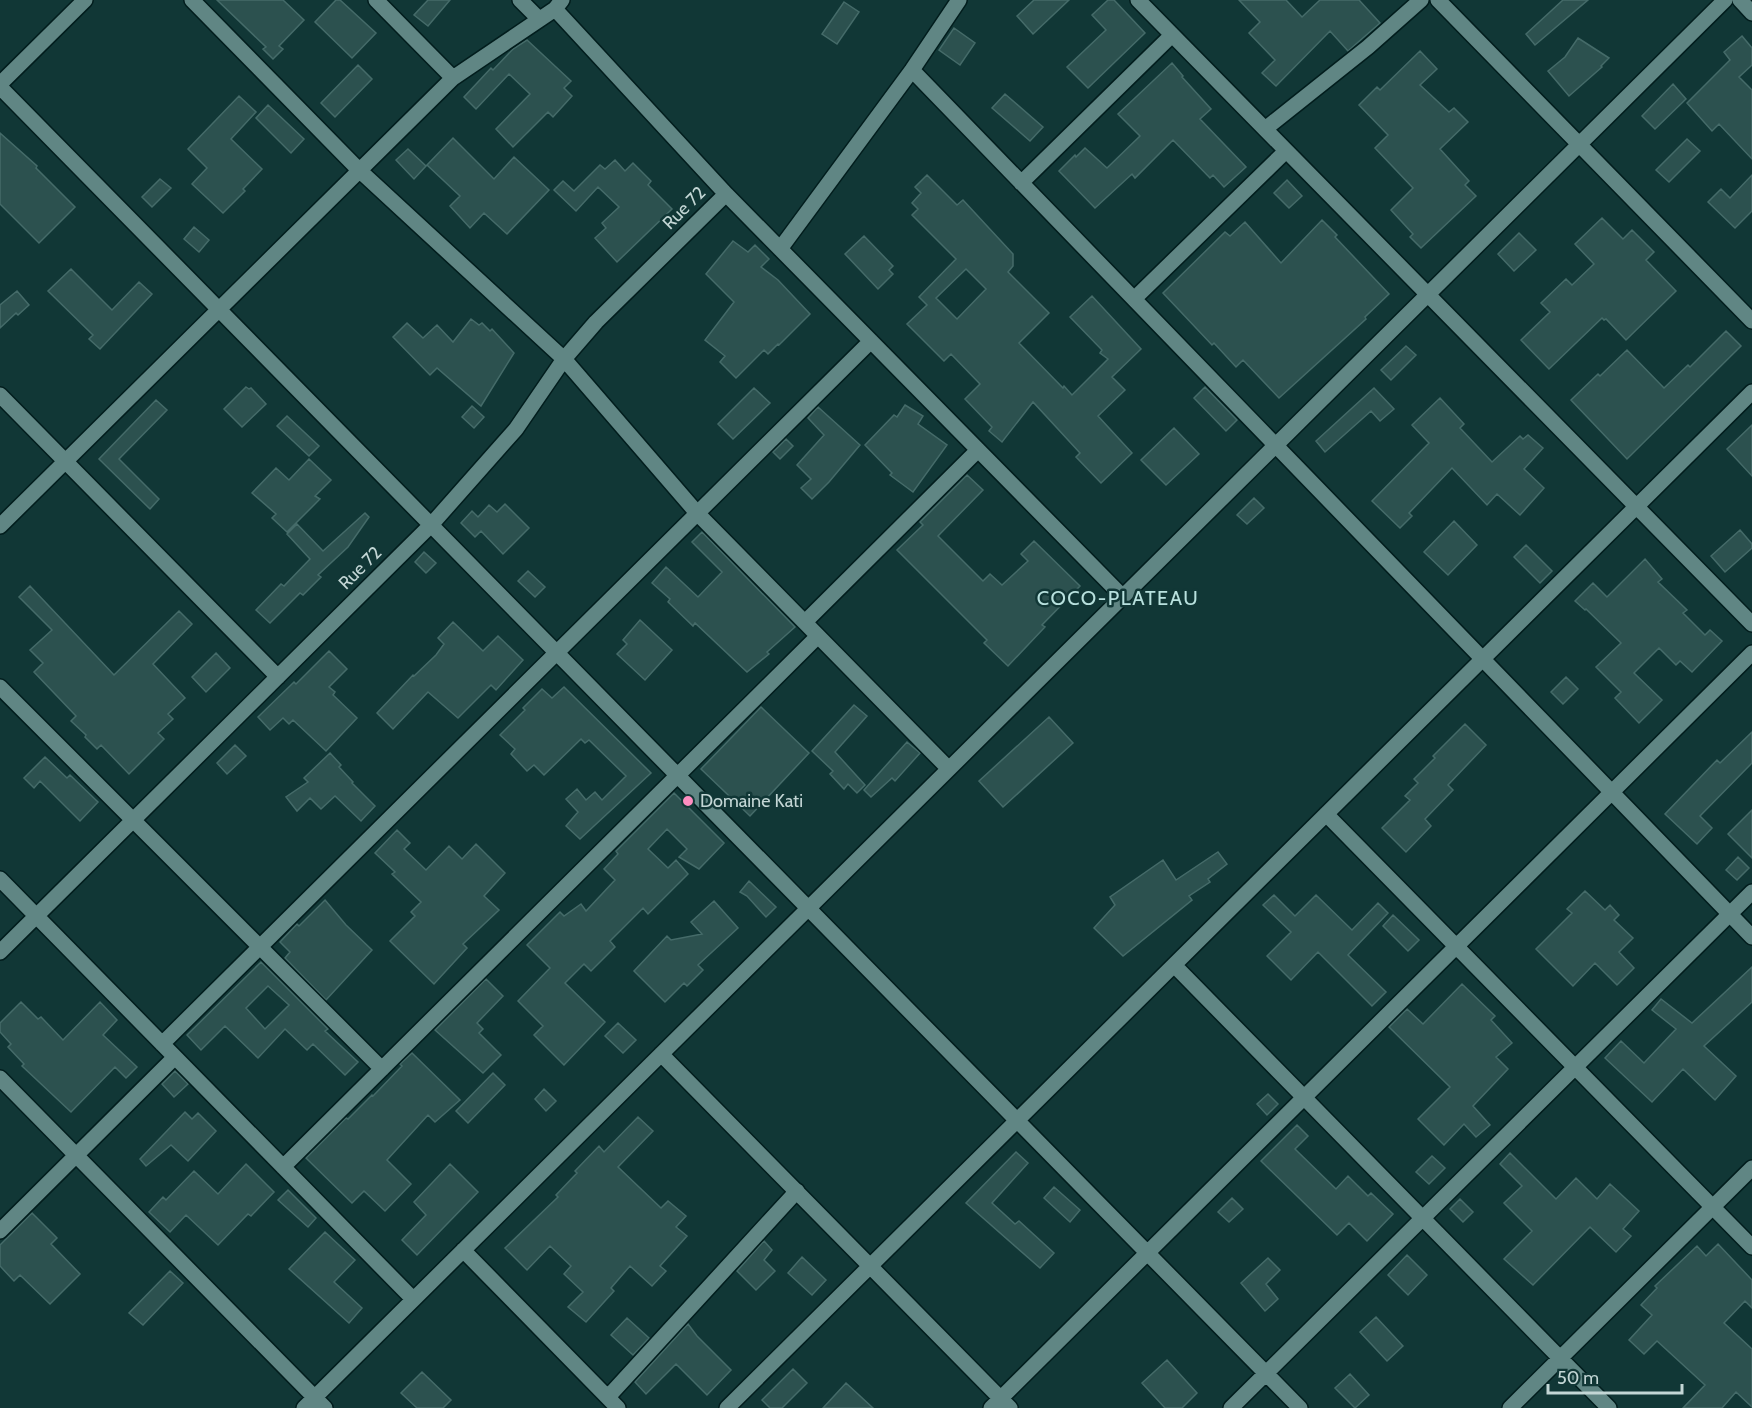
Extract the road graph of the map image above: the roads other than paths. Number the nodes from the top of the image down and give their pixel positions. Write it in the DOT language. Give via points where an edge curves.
graph roads {
  1 [pos="85,0"];
  2 [pos="192,0"];
  3 [pos="376,0"];
  4 [pos="520,0"];
  5 [pos="959,0"];
  6 [pos="1138,0"];
  7 [pos="1421,0"];
  8 [pos="1437,0"];
  9 [pos="1725,0"];
  10 [pos="1740,0"];
  11 [pos="559,4"];
  12 [pos="1752,13"];
  13 [pos="539,19"];
  14 [pos="1172,35"];
  15 [pos="912,70"];
  16 [pos="453,78"];
  17 [pos="0,86"];
  18 [pos="1265,129"];
  19 [pos="1578,145"];
  20 [pos="1286,151"];
  21 [pos="359,170"];
  22 [pos="1021,183"];
  23 [pos="726,194"];
  24 [pos="780,249"];
  25 [pos="1428,295"];
  26 [pos="1134,299"];
  27 [pos="219,309"];
  28 [pos="1752,321"];
  29 [pos="871,342"];
  30 [pos="564,359"];
  31 [pos="1752,392"];
  32 [pos="0,395"];
  33 [pos="1276,445"];
  34 [pos="978,450"];
  35 [pos="65,461"];
  36 [pos="1636,507"];
  37 [pos="697,513"];
  38 [pos="431,525"];
  39 [pos="0,526"];
  40 [pos="1122,597"];
  41 [pos="805,622"];
  42 [pos="1752,624"];
  43 [pos="818,636"];
  44 [pos="557,653"];
  45 [pos="1752,653"];
  46 [pos="1483,659"];
  47 [pos="278,677"];
  48 [pos="0,687"];
  49 [pos="949,769"];
  50 [pos="678,776"];
  51 [pos="1612,792"];
  52 [pos="1326,814"];
  53 [pos="133,820"];
  54 [pos="0,879"];
  55 [pos="1752,892"];
  56 [pos="808,908"];
  57 [pos="1730,914"];
  58 [pos="36,916"];
  59 [pos="1752,937"];
  60 [pos="1456,946"];
  61 [pos="260,947"];
  62 [pos="0,952"];
  63 [pos="1174,965"];
  64 [pos="162,1044"];
  65 [pos="661,1054"];
  66 [pos="175,1058"];
  67 [pos="1575,1067"];
  68 [pos="382,1069"];
  69 [pos="0,1078"];
  70 [pos="1304,1098"];
  71 [pos="1017,1121"];
  72 [pos="76,1156"];
  73 [pos="283,1167"];
  74 [pos="1752,1168"];
  75 [pos="797,1191"];
  76 [pos="1713,1207"];
  77 [pos="1423,1219"];
  78 [pos="1,1227"];
  79 [pos="1752,1247"];
  80 [pos="463,1250"];
  81 [pos="1147,1252"];
  82 [pos="870,1266"];
  83 [pos="413,1299"];
  84 [pos="1560,1358"];
  85 [pos="1266,1374"];
  86 [pos="613,1402"];
  87 [pos="314,1404"];
  88 [pos="1000,1405"];
  89 [pos="727,1408"];
  90 [pos="1232,1408"];
  91 [pos="1300,1408"];
  92 [pos="1510,1408"];
  93 [pos="1609,1408"];
  1 -- 17 [label="street"];
  2 -- 21 [label="street"];
  3 -- 16 [label="street"];
  4 -- 13 [label="street"];
  5 -- 15 [label="street"];
  6 -- 14 [label="street"];
  7 -- 18 [label="street"];
  8 -- 19 [label="street"];
  9 -- 19 [label="street"];
  10 -- 12 [label="street"];
  11 -- 13 [label="street"];
  11 -- 23 [label="street"];
  13 -- 16 [label="street"];
  14 -- 18 [label="street"];
  14 -- 22 [label="street"];
  15 -- 22 [label="street"];
  15 -- 24 [label="street"];
  16 -- 21 [label="street"];
  17 -- 27 [label="street"];
  18 -- 20 [label="street"];
  19 -- 25 [label="street"];
  19 -- 28 [label="street"];
  20 -- 25 [label="street"];
  20 -- 26 [label="street"];
  21 -- 27 [label="street"];
  21 -- 30 [label="street"];
  22 -- 26 [label="street"];
  23 -- 24 [label="street"];
  23 -- 30 [label="street, Rue 72" via="596,322"];
  24 -- 29 [label="street"];
  25 -- 33 [label="street"];
  25 -- 36 [label="street"];
  26 -- 33 [label="street"];
  27 -- 35 [label="street"];
  27 -- 38 [label="street"];
  29 -- 34 [label="street"];
  29 -- 37 [label="street"];
  30 -- 37 [label="street"];
  30 -- 38 [label="street, Rue 72" via="516,429"];
  31 -- 36 [label="street"];
  32 -- 35 [label="street"];
  33 -- 40 [label="street"];
  33 -- 46 [label="street"];
  34 -- 40 [label="street"];
  34 -- 41 [label="street"];
  35 -- 39 [label="street"];
  35 -- 47 [label="street"];
  36 -- 42 [label="street"];
  36 -- 46 [label="street"];
  37 -- 41 [label="street"];
  37 -- 44 [label="street"];
  38 -- 44 [label="street"];
  38 -- 47 [label="street, Rue 72"];
  40 -- 49 [label="street"];
  41 -- 43 [label="street"];
  43 -- 49 [label="street"];
  43 -- 50 [label="street"];
  44 -- 50 [label="street"];
  44 -- 61 [label="street"];
  45 -- 51 [label="street"];
  46 -- 51 [label="street"];
  46 -- 52 [label="street"];
  47 -- 53 [label="street, Rue 72"];
  48 -- 53 [label="street"];
  49 -- 56 [label="street"];
  50 -- 56 [label="street"];
  50 -- 68 [label="street"];
  51 -- 57 [label="street"];
  51 -- 60 [label="street"];
  52 -- 60 [label="street"];
  52 -- 63 [label="street"];
  53 -- 58 [label="street, Rue 72"];
  53 -- 61 [label="street"];
  54 -- 58 [label="street"];
  55 -- 57 [label="street"];
  56 -- 65 [label="street"];
  56 -- 71 [label="street"];
  57 -- 59 [label="street"];
  57 -- 67 [label="street"];
  58 -- 62 [label="street, Rue 72"];
  58 -- 64 [label="street"];
  60 -- 67 [label="street"];
  60 -- 70 [label="street"];
  61 -- 64 [label="street"];
  61 -- 68 [label="street"];
  63 -- 70 [label="street"];
  63 -- 71 [label="street"];
  64 -- 66 [label="street"];
  65 -- 75 [label="street"];
  65 -- 80 [label="street"];
  66 -- 72 [label="street"];
  66 -- 73 [label="street"];
  67 -- 76 [label="street"];
  67 -- 77 [label="street"];
  68 -- 73 [label="street"];
  69 -- 72 [label="street"];
  70 -- 77 [label="street"];
  70 -- 81 [label="street"];
  71 -- 81 [label="street"];
  71 -- 82 [label="street"];
  72 -- 78 [label="street"];
  72 -- 87 [label="street"];
  73 -- 83 [label="street"];
  74 -- 76 [label="street"];
  75 -- 82 [label="street"];
  75 -- 86 [label="street"];
  76 -- 79 [label="street"];
  76 -- 84 [label="street"];
  77 -- 84 [label="street"];
  77 -- 85 [label="street"];
  80 -- 83 [label="street"];
  80 -- 86 [label="street"];
  81 -- 85 [label="street"];
  81 -- 88 [label="street"];
  82 -- 88 [label="street"];
  82 -- 89 [label="street"];
  83 -- 87 [label="street"];
  84 -- 92 [label="street"];
  84 -- 93 [label="street"];
  85 -- 90 [label="street"];
  85 -- 91 [label="street"];
}
